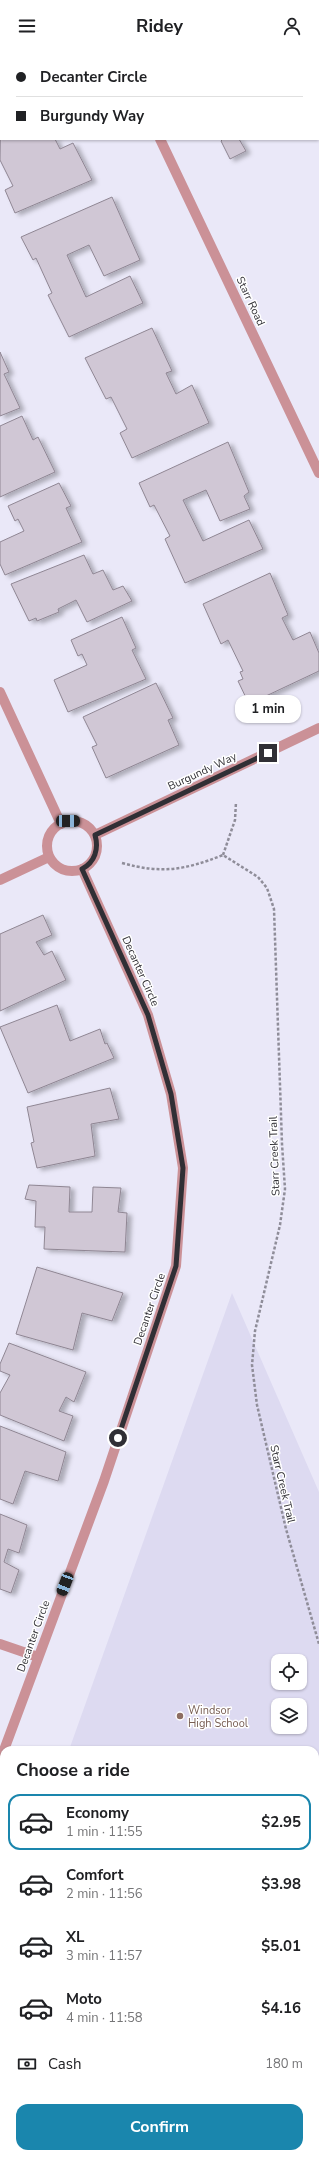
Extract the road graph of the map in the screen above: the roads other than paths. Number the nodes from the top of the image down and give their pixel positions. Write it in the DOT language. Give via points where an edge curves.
graph roads {
  1 [pos="160,140"];
  2 [pos="319,473"];
  3 [pos="0,692"];
  4 [pos="319,728"];
  5 [pos="61,824"];
  6 [pos="95,835"];
  7 [pos="49,857"];
  8 [pos="82,869"];
  9 [pos="0,880"];
  10 [pos="0,1644"];
  11 [pos="38,1657"];
  12 [pos="6,1746"];
  1 -- 2 [label="street, Starr Road"];
  3 -- 5 [label="street"];
  4 -- 6 [label="street, Burgundy Way"];
  5 -- 6 [label="street" via="76,821"];
  5 -- 7 [label="street" via="54,828 47,842"];
  6 -- 8 [label="street" via="96,854 88,866"];
  7 -- 8 [label="street" via="67,871"];
  7 -- 9 [label="street"];
  8 -- 11 [label="street, Decanter Circle" via="148,1015 171,1094 183,1168 176,1266 104,1481"];
  10 -- 11 [label="street"];
  11 -- 12 [label="street, Decanter Circle"];
}
